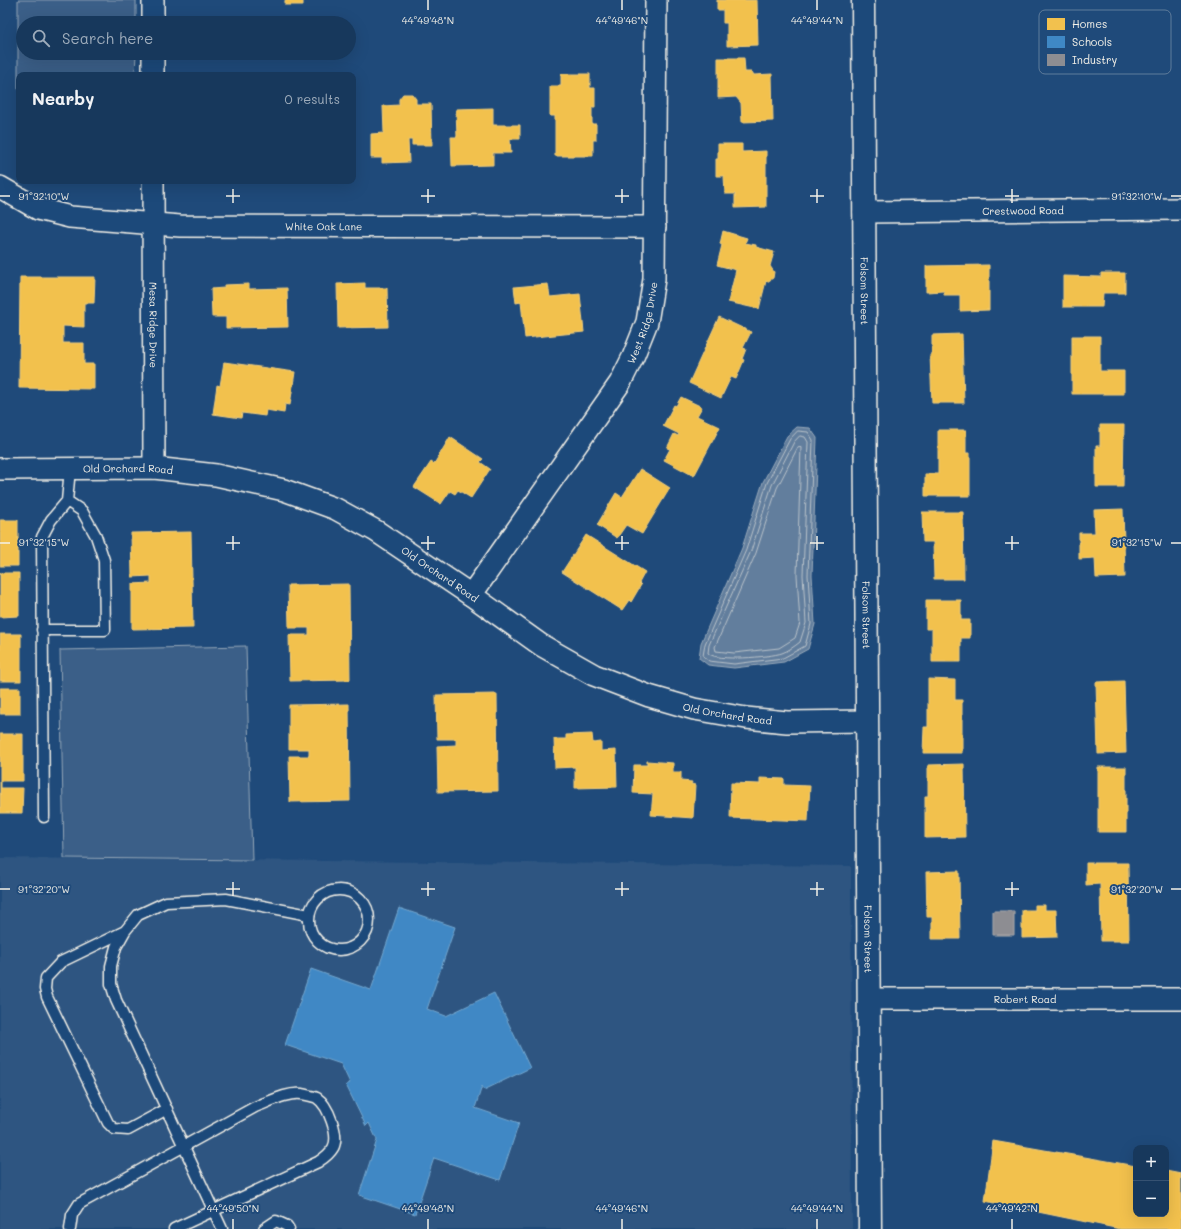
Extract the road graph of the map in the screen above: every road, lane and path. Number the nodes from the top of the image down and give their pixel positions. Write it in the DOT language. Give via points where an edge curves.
graph roads {
  1 [pos="153,0"];
  2 [pos="656,0"];
  3 [pos="863,0"];
  4 [pos="153,16"];
  5 [pos="153,60"];
  6 [pos="153,72"];
  7 [pos="153,184"];
  8 [pos="0,187"];
  9 [pos="1181,209"];
  10 [pos="864,212"];
  11 [pos="153,224"];
  12 [pos="655,227"];
  13 [pos="154,468"];
  14 [pos="70,469"];
  15 [pos="0,470"];
  16 [pos="67,502"];
  17 [pos="471,595"];
  18 [pos="42,630"];
  19 [pos="867,721"];
  20 [pos="44,817"];
  21 [pos="309,915"];
  22 [pos="125,931"];
  23 [pos="869,999"];
  24 [pos="1181,999"];
  25 [pos="167,1109"];
  26 [pos="184,1146"];
  27 [pos="213,1211"];
  28 [pos="70,1229"];
  29 [pos="174,1229"];
  30 [pos="222,1229"];
  31 [pos="264,1229"];
  32 [pos="289,1229"];
  33 [pos="870,1229"];
  1 -- 4 [label="street"];
  2 -- 12 [label="street, West Ridge Drive"];
  3 -- 10 [label="street, Folsom Street"];
  5 -- 6 [label="street"];
  7 -- 11 [label="street, Mesa Ridge Drive"];
  8 -- 11 [label="street, White Oak Lane" via="38,209 70,217"];
  9 -- 10 [label="street, Crestwood Road"];
  10 -- 19 [label="street, Folsom Street"];
  11 -- 12 [label="street, White Oak Lane"];
  11 -- 13 [label="street, Mesa Ridge Drive"];
  12 -- 17 [label="street, West Ridge Drive" via="654,278 647,322 620,383"];
  13 -- 14 [label="street, Old Orchard Road"];
  13 -- 17 [label="street, Old Orchard Road" via="216,475 284,490 336,510 376,531"];
  14 -- 15 [label="street, Old Orchard Road"];
  14 -- 16 [label="lane"];
  16 -- 18 [label="lane" via="51,520 42,537"];
  16 -- 18 [label="lane" via="82,511 96,536 104,560 105,630"];
  17 -- 19 [label="street, Old Orchard Road" via="541,645 594,675 649,696 694,710 746,718 787,722"];
  18 -- 20 [label="lane"];
  19 -- 23 [label="street, Folsom Street"];
  21 -- 21 [label="lane" via="312,935 328,949 348,950 358,945 369,928 367,908 362,900 345,890 326,892 312,906"];
  21 -- 22 [label="lane" via="226,899 166,902 138,916"];
  22 -- 25 [label="lane" via="116,947 111,966 111,984"];
  22 -- 25 [label="lane" via="61,962 46,978 45,989 108,1124 114,1130 128,1130"];
  23 -- 24 [label="street, Robert Road"];
  23 -- 33 [label="street, Folsom Street"];
  25 -- 26 [label="lane"];
  26 -- 27 [label="lane"];
  26 -- 27 [label="lane" via="255,1106 284,1096 301,1094 318,1098 329,1113 335,1130 334,1147 327,1157"];
  26 -- 28 [label="lane" via="79,1204 72,1215"];
  27 -- 29 [label="lane"];
  27 -- 30 [label="lane"];
  31 -- 32 [label="lane" via="276,1221"];
}
